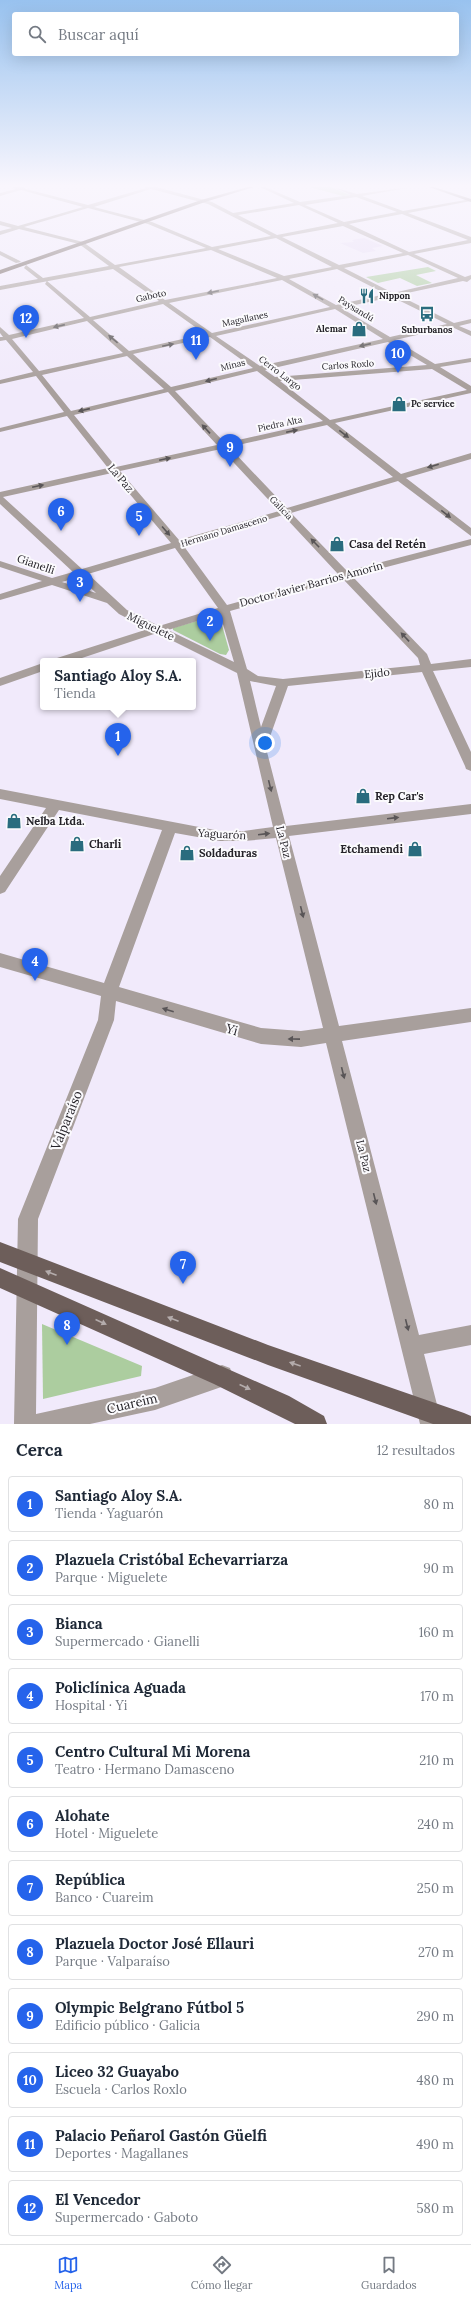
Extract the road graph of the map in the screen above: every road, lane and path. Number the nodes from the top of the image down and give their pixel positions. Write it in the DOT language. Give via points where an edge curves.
graph roads {
  1 [pos="1,253"];
  2 [pos="52,253"];
  3 [pos="95,253"];
  4 [pos="190,253"];
  5 [pos="225,253"];
  6 [pos="311,253"];
  7 [pos="405,253"];
  8 [pos="408,253"];
  9 [pos="18,262"];
  10 [pos="26,267"];
  11 [pos="113,267"];
  12 [pos="338,267"];
  13 [pos="0,272"];
  14 [pos="40,278"];
  15 [pos="283,278"];
  16 [pos="468,278"];
  17 [pos="471,282"];
  18 [pos="46,283"];
  19 [pos="0,288"];
  20 [pos="394,295"];
  21 [pos="164,302"];
  22 [pos="337,308"];
  23 [pos="90,319"];
  24 [pos="471,321"];
  25 [pos="454,325"];
  26 [pos="0,329"];
  27 [pos="471,334"];
  28 [pos="211,335"];
  29 [pos="4,339"];
  30 [pos="390,339"];
  31 [pos="130,353"];
  32 [pos="471,360"];
  33 [pos="436,367"];
  34 [pos="258,368"];
  35 [pos="38,374"];
  36 [pos="273,379"];
  37 [pos="0,382"];
  38 [pos="170,390"];
  39 [pos="471,390"];
  40 [pos="69,414"];
  41 [pos="330,423"];
  42 [pos="0,430"];
  43 [pos="222,447"];
  44 [pos="471,456"];
  45 [pos="114,470"];
  46 [pos="399,476"];
  47 [pos="0,495"];
  48 [pos="0,499"];
  49 [pos="286,512"];
  50 [pos="471,533"];
  51 [pos="471,542"];
  52 [pos="178,545"];
  53 [pos="0,564"];
  54 [pos="81,574"];
  55 [pos="345,574"];
  56 [pos="52,582"];
  57 [pos="0,597"];
  58 [pos="110,600"];
  59 [pos="224,608"];
  60 [pos="156,629"];
  61 [pos="70,658"];
  62 [pos="471,663"];
  63 [pos="40,668"];
  64 [pos="427,668"];
  65 [pos="242,670"];
  66 [pos="0,682"];
  67 [pos="282,683"];
  68 [pos="260,748"];
  69 [pos="471,766"];
  70 [pos="0,794"];
  71 [pos="55,804"];
  72 [pos="471,809"];
  73 [pos="170,827"];
  74 [pos="281,832"];
  75 [pos="0,888"];
  76 [pos="0,960"];
  77 [pos="109,992"];
  78 [pos="471,1015"];
  79 [pos="333,1035"];
  80 [pos="0,1252"];
  81 [pos="28,1264"];
  82 [pos="0,1278"];
  83 [pos="27,1290"];
  84 [pos="471,1335"];
  85 [pos="413,1346"];
  86 [pos="222,1376"];
  87 [pos="430,1417"];
  88 [pos="25,1424"];
  89 [pos="39,1424"];
  90 [pos="316,1424"];
  91 [pos="464,1424"];
  1 -- 9 [label="street"];
  2 -- 13 [label="main road"];
  3 -- 11 [label="street, Cerro Largo"];
  4 -- 11 [label="street"];
  5 -- 15 [label="street, Paysandú"];
  6 -- 12 [label="street"];
  7 -- 12 [label="street, Gaboto"];
  8 -- 16 [label="street"];
  10 -- 14 [label="street"];
  11 -- 19 [label="street"];
  11 -- 21 [label="street, Cerro Largo"];
  12 -- 15 [label="street, Gaboto"];
  12 -- 20 [label="street"];
  15 -- 21 [label="street, Gaboto, one-way"];
  22 -- 15 [label="street, Paysandú, one-way"];
  16 -- 17 [label="street"];
  16 -- 20 [label="street, Magallanes"];
  18 -- 23 [label="street, Galicia"];
  20 -- 22 [label="street, Magallanes"];
  20 -- 25 [label="street"];
  21 -- 23 [label="street, Gaboto"];
  21 -- 28 [label="street, Cerro Largo"];
  22 -- 28 [label="street, Magallanes"];
  22 -- 30 [label="street, Paysandú"];
  23 -- 29 [label="street, Gaboto, one-way"];
  31 -- 23 [label="street, Galicia, one-way"];
  24 -- 25 [label="street, Minas"];
  25 -- 27 [label="street"];
  25 -- 30 [label="street, Minas"];
  26 -- 29 [label="street, La Paz"];
  31 -- 28 [label="street, Magallanes, one-way"];
  28 -- 34 [label="street, Cerro Largo"];
  29 -- 35 [label="street, La Paz"];
  30 -- 33 [label="street, Paysandú"];
  30 -- 34 [label="street, Minas, one-way"];
  31 -- 35 [label="street, Magallanes"];
  31 -- 38 [label="street, Galicia"];
  32 -- 33 [label="street, Carlos Roxlo"];
  33 -- 36 [label="street, Carlos Roxlo"];
  33 -- 39 [label="street, Paysandú"];
  34 -- 36 [label="street, Cerro Largo"];
  34 -- 38 [label="street, Minas, one-way"];
  35 -- 37 [label="street, Magallanes"];
  35 -- 40 [label="street, La Paz"];
  36 -- 41 [label="street, Cerro Largo"];
  38 -- 40 [label="street, Minas, one-way"];
  43 -- 38 [label="street, Galicia, one-way"];
  39 -- 41 [label="street, Piedra Alta"];
  40 -- 42 [label="street, Minas"];
  40 -- 45 [label="street, La Paz"];
  43 -- 41 [label="street, Piedra Alta, one-way"];
  41 -- 46 [label="street, Cerro Largo, one-way"];
  45 -- 43 [label="street, Piedra Alta, one-way"];
  43 -- 49 [label="street, Galicia"];
  44 -- 46 [label="street, Hermano Damasceno, one-way"];
  47 -- 45 [label="street, Piedra Alta, one-way"];
  45 -- 52 [label="street, La Paz, one-way"];
  46 -- 49 [label="street, Hermano Damasceno"];
  46 -- 50 [label="street, Cerro Largo, one-way"];
  48 -- 54 [label="street, Miguelete"];
  49 -- 52 [label="street, Hermano Damasceno"];
  55 -- 49 [label="street, Galicia, one-way"];
  51 -- 55 [label="street, Doctor Javier Barrios Amorín"];
  52 -- 54 [label="street, Hermano Damasceno"];
  52 -- 59 [label="street, La Paz"];
  53 -- 56 [label="street, Gianelli"];
  54 -- 56 [label="street, Hermano Damasceno"];
  54 -- 58 [label="street, Miguelete"];
  55 -- 59 [label="street, Doctor Javier Barrios Amorín"];
  64 -- 55 [label="street, Galicia, one-way" via="424,658"];
  56 -- 57 [label="street, Hermano Damasceno"];
  56 -- 58 [label="street, Gianelli"];
  58 -- 60 [label="street, Miguelete" via="123,612"];
  59 -- 60 [label="street, Doctor Javier Barrios Amorín"];
  59 -- 65 [label="street, La Paz"];
  60 -- 61 [label="street, Doctor Javier Barrios Amorín"];
  60 -- 65 [label="street, Miguelete"];
  62 -- 64 [label="street, Ejido"];
  63 -- 66 [label="street"];
  64 -- 67 [label="street, Ejido"];
  64 -- 69 [label="street, Galicia"];
  65 -- 67 [label="street, Ejido" via="255,679"];
  65 -- 68 [label="street, La Paz"];
  67 -- 68 [label="street"];
  68 -- 74 [label="street, La Paz, one-way"];
  70 -- 71 [label="street, Yaguarón"];
  71 -- 73 [label="street, Yaguarón"];
  71 -- 75 [label="street"];
  74 -- 72 [label="street, Yaguarón, one-way"];
  73 -- 74 [label="street, Yaguarón, one-way" via="220,836"];
  73 -- 77 [label="street, Valparaíso"];
  74 -- 79 [label="street, La Paz, one-way"];
  76 -- 77 [label="street, Yi"];
  79 -- 77 [label="street, Yi, one-way" via="301,1039 261,1036"];
  77 -- 81 [label="street, Valparaíso" via="106,1020 32,1205 28,1219"];
  78 -- 79 [label="street, Yi"];
  79 -- 85 [label="street, La Paz, one-way"];
  80 -- 81 [label="main road"];
  81 -- 83 [label="street, Valparaíso"];
  87 -- 81 [label="main road, one-way"];
  82 -- 83 [label="main road"];
  83 -- 86 [label="main road, one-way"];
  83 -- 88 [label="street, Valparaíso"];
  84 -- 85 [label="street"];
  85 -- 87 [label="street, La Paz"];
  86 -- 89 [label="street, Cuareim" via="155,1398"];
  86 -- 90 [label="main road, one-way"];
  87 -- 91 [label="main road"];
}
